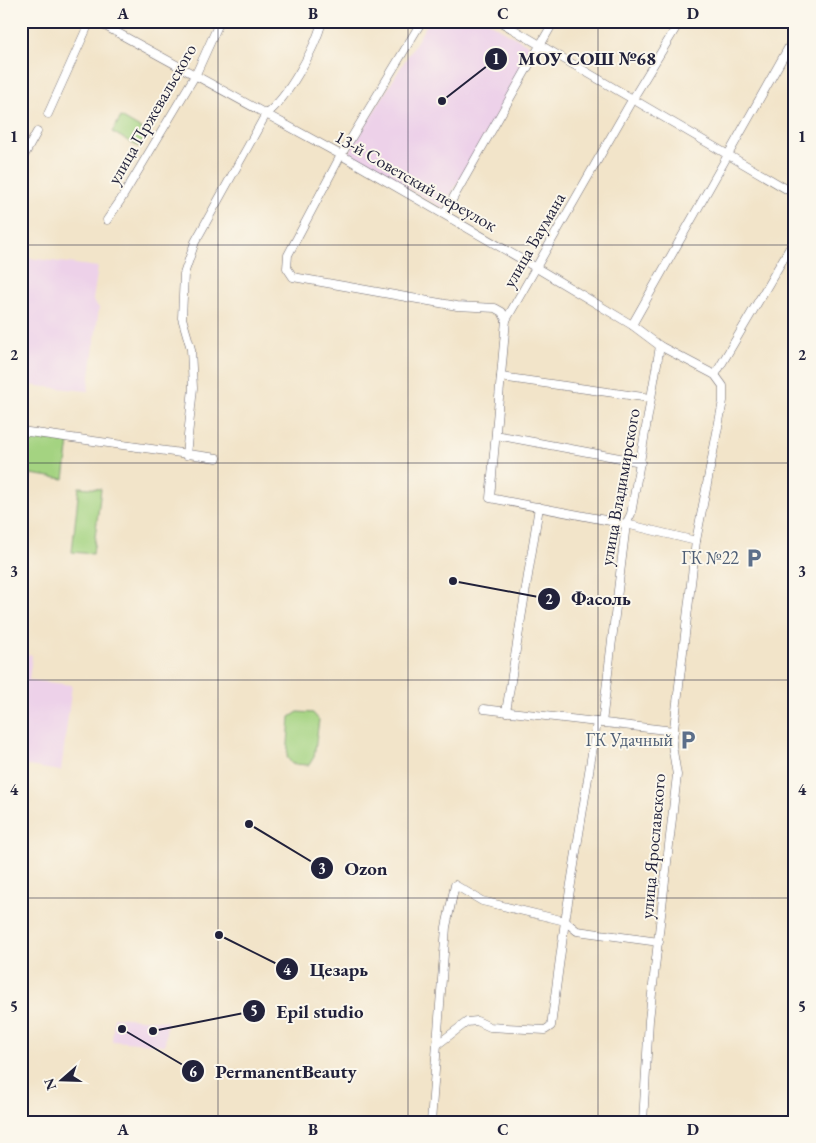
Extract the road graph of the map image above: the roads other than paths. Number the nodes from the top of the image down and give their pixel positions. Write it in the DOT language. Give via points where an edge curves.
graph roads {
  1 [pos="90,21"];
  2 [pos="96,21"];
  3 [pos="220,21"];
  4 [pos="322,21"];
  5 [pos="422,21"];
  6 [pos="499,21"];
  7 [pos="554,21"];
  8 [pos="680,21"];
  9 [pos="795,36"];
  10 [pos="541,46"];
  11 [pos="196,74"];
  12 [pos="632,100"];
  13 [pos="48,114"];
  14 [pos="266,114"];
  15 [pos="37,132"];
  16 [pos="341,155"];
  17 [pos="730,155"];
  18 [pos="21,161"];
  19 [pos="795,194"];
  20 [pos="444,214"];
  21 [pos="106,220"];
  22 [pos="795,239"];
  23 [pos="535,267"];
  24 [pos="506,320"];
  25 [pos="632,325"];
  26 [pos="660,346"];
  27 [pos="715,375"];
  28 [pos="501,377"];
  29 [pos="650,398"];
  30 [pos="21,432"];
  31 [pos="496,435"];
  32 [pos="186,455"];
  33 [pos="217,458"];
  34 [pos="641,462"];
  35 [pos="540,507"];
  36 [pos="626,524"];
  37 [pos="696,540"];
  38 [pos="484,709"];
  39 [pos="506,712"];
  40 [pos="600,722"];
  41 [pos="674,731"];
  42 [pos="565,921"];
  43 [pos="659,942"];
  44 [pos="438,1044"];
  45 [pos="431,1122"];
  46 [pos="643,1122"];
  1 -- 13 [label="street"];
  2 -- 11 [label="street, 13-й Советский переулок"];
  3 -- 11 [label="street, улица Пржевальского"];
  4 -- 14 [label="street" via="318,38 278,106"];
  5 -- 16 [label="street"];
  6 -- 10 [label="street"];
  7 -- 10 [label="street"];
  8 -- 12 [label="street, улица Баумана"];
  9 -- 17 [label="street"];
  10 -- 12 [label="street"];
  10 -- 20 [label="street"];
  11 -- 14 [label="street, 13-й Советский переулок"];
  11 -- 21 [label="street, улица Пржевальского"];
  12 -- 17 [label="street"];
  12 -- 23 [label="street, улица Баумана"];
  14 -- 16 [label="street, 13-й Советский переулок"];
  14 -- 32 [label="street" via="195,242 184,274 182,318 191,349 193,388"];
  15 -- 18 [label="street"];
  16 -- 20 [label="street, 13-й Советский переулок"];
  16 -- 24 [label="street" via="288,255 287,268 294,277 457,306 496,308"];
  17 -- 19 [label="street"];
  17 -- 25 [label="street"];
  20 -- 23 [label="street, 13-й Советский переулок"];
  22 -- 27 [label="street"];
  23 -- 24 [label="street, улица Баумана"];
  23 -- 25 [label="street, 13-й Советский переулок"];
  24 -- 28 [label="street, улица Баумана"];
  25 -- 26 [label="street, 13-й Советский переулок"];
  26 -- 27 [label="street, 13-й Советский переулок"];
  26 -- 29 [label="street, улица Владимирского"];
  27 -- 37 [label="street, улица Ярославского" via="723,386 723,401"];
  28 -- 29 [label="street"];
  28 -- 31 [label="street, улица Баумана"];
  29 -- 34 [label="street, улица Владимирского"];
  30 -- 32 [label="street"];
  31 -- 34 [label="street"];
  31 -- 35 [label="street, улица Баумана" via="490,498"];
  32 -- 33 [label="street"];
  34 -- 36 [label="street, улица Владимирского" via="631,514"];
  35 -- 36 [label="street"];
  35 -- 39 [label="street"];
  36 -- 37 [label="street"];
  36 -- 40 [label="street, улица Владимирского"];
  37 -- 41 [label="street, улица Ярославского"];
  38 -- 39 [label="street"];
  39 -- 40 [label="street"];
  40 -- 41 [label="street"];
  40 -- 42 [label="street, улица Владимирского"];
  41 -- 43 [label="street, улица Ярославского" via="672,745 677,775"];
  42 -- 43 [label="street" via="576,931"];
  42 -- 44 [label="street, улица Владимирского" via="551,1026 545,1030 490,1027 477,1021 467,1022"];
  42 -- 44 [label="street" via="482,901 455,885 446,927"];
  43 -- 46 [label="street, улица Ярославского"];
  44 -- 45 [label="street"];
}
